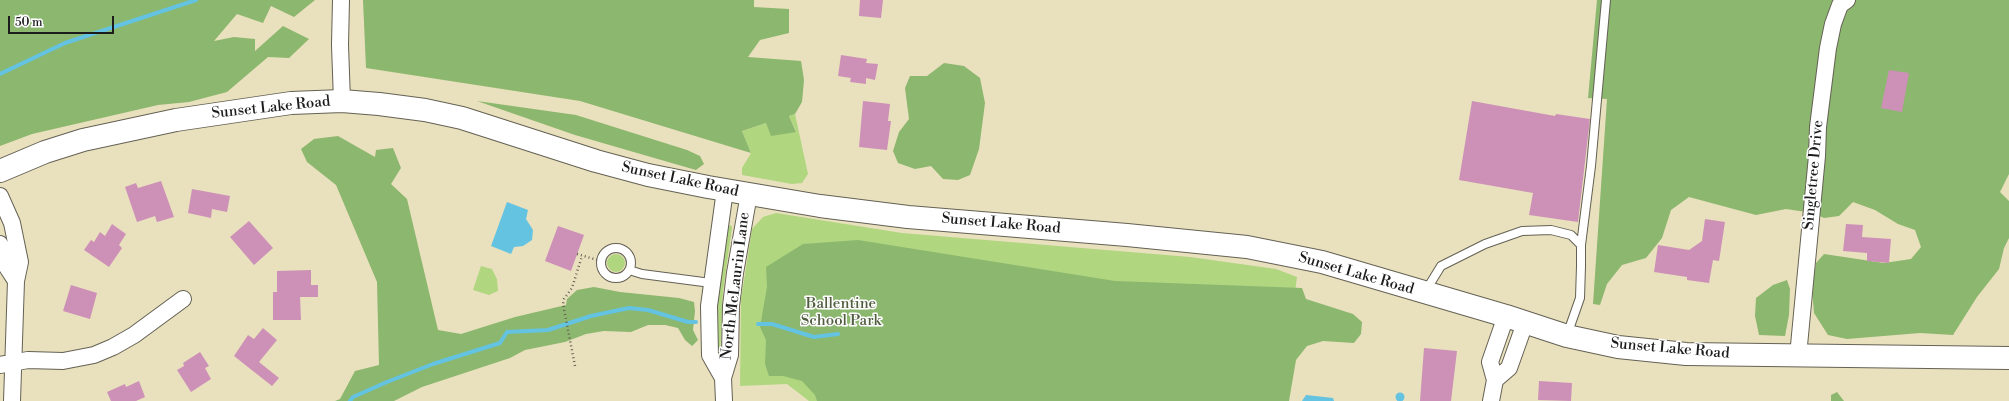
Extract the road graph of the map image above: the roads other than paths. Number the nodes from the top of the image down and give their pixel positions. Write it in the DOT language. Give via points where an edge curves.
graph roads {
  1 [pos="341,0"];
  2 [pos="1606,0"];
  3 [pos="1847,0"];
  4 [pos="342,101"];
  5 [pos="0,171"];
  6 [pos="725,190"];
  7 [pos="749,194"];
  8 [pos="0,196"];
  9 [pos="0,244"];
  10 [pos="1580,245"];
  11 [pos="629,270"];
  12 [pos="16,281"];
  13 [pos="711,283"];
  14 [pos="1425,293"];
  15 [pos="183,299"];
  16 [pos="1515,319"];
  17 [pos="1567,336"];
  18 [pos="1798,356"];
  19 [pos="2009,358"];
  20 [pos="6,364"];
  21 [pos="723,378"];
  22 [pos="12,401"];
  23 [pos="724,401"];
  24 [pos="1491,401"];
  1 -- 4 [label="street"];
  2 -- 10 [label="lane" via="1592,166"];
  3 -- 18 [label="street, Singletree Drive" via="1840,5 1828,48 1818,127"];
  4 -- 5 [label="main road, Sunset Lake Road" via="291,103 160,123 83,140 45,152"];
  4 -- 6 [label="main road, Sunset Lake Road" via="417,109 462,118 596,161 648,175"];
  6 -- 7 [label="main road, Sunset Lake Road"];
  6 -- 13 [label="street, North McLaurin Lane"];
  7 -- 14 [label="main road, Sunset Lake Road" via="866,213 1247,247 1322,262"];
  7 -- 21 [label="street, North McLaurin Lane" via="731,306 730,355"];
  8 -- 12 [label="street" via="16,238 20,262"];
  9 -- 12 [label="street" via="5,264"];
  10 -- 14 [label="lane" via="1571,235 1551,230 1522,231 1485,244 1441,266"];
  10 -- 17 [label="lane" via="1580,298"];
  11 -- 11 [label="lane" via="624,276 613,278 603,271 602,256 610,249 624,250 630,258"];
  11 -- 13 [label="lane"];
  12 -- 20 [label="street"];
  13 -- 21 [label="street, North McLaurin Lane" via="710,355"];
  14 -- 16 [label="main road, Sunset Lake Road"];
  15 -- 20 [label="street" via="134,335 94,356 63,361 37,360"];
  16 -- 17 [label="main road, Sunset Lake Road"];
  16 -- 24 [label="street" via="1509,368 1495,380"];
  17 -- 18 [label="main road, Sunset Lake Road" via="1618,347 1686,354"];
  18 -- 19 [label="main road, Sunset Lake Road"];
  20 -- 22 [label="street"];
  21 -- 23 [label="street, North McLaurin Lane"];
}
